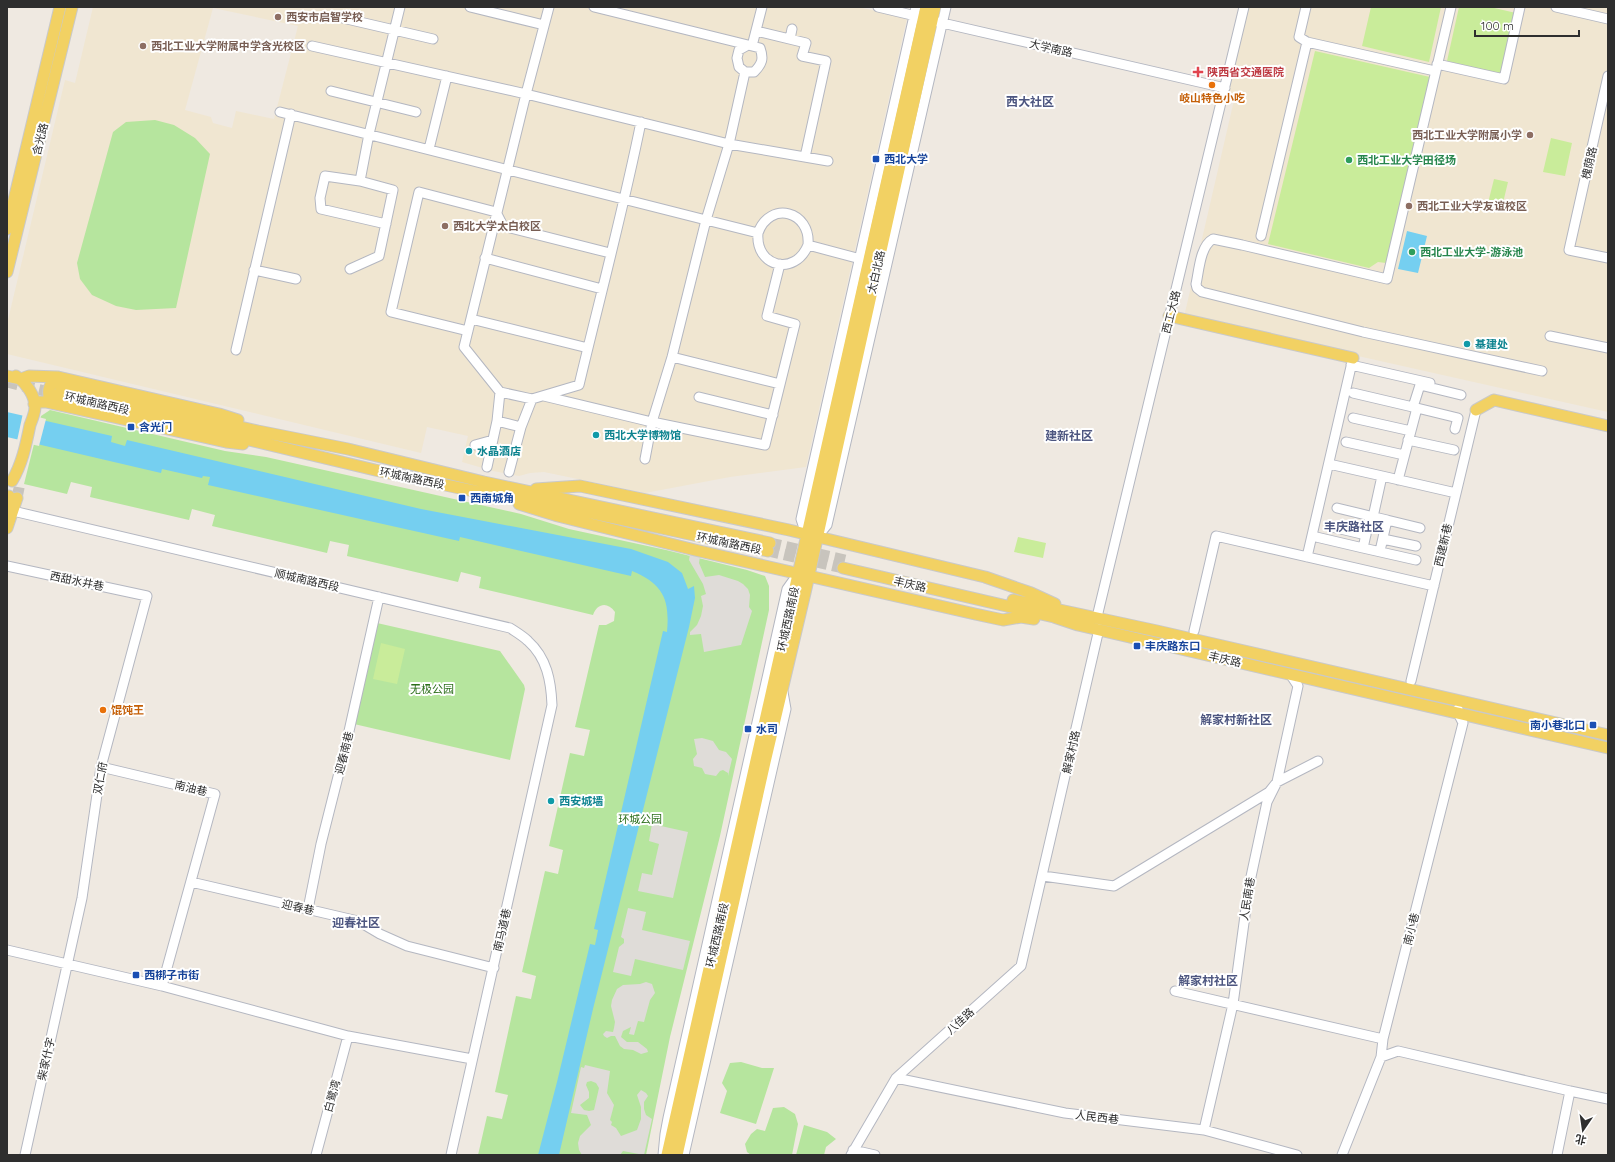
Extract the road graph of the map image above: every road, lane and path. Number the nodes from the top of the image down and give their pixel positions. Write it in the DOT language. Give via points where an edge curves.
graph roads {
  1 [pos="60,7"];
  2 [pos="72,7"];
  3 [pos="400,7"];
  4 [pos="470,7"];
  5 [pos="549,7"];
  6 [pos="594,7"];
  7 [pos="762,7"];
  8 [pos="878,7"];
  9 [pos="935,7"];
  10 [pos="946,7"];
  11 [pos="1244,7"];
  12 [pos="1306,7"];
  13 [pos="1451,7"];
  14 [pos="1520,7"];
  15 [pos="1556,7"];
  16 [pos="1572,9"];
  17 [pos="926,15"];
  18 [pos="334,16"];
  19 [pos="1608,19"];
  20 [pos="544,25"];
  21 [pos="792,29"];
  22 [pos="395,30"];
  23 [pos="756,31"];
  24 [pos="433,39"];
  25 [pos="790,39"];
  26 [pos="1307,42"];
  27 [pos="750,45"];
  28 [pos="312,46"];
  29 [pos="387,63"];
  30 [pos="1436,67"];
  31 [pos="745,72"];
  32 [pos="447,76"];
  33 [pos="1608,76"];
  34 [pos="1225,88"];
  35 [pos="331,91"];
  36 [pos="526,94"];
  37 [pos="377,102"];
  38 [pos="280,112"];
  39 [pos="416,112"];
  40 [pos="291,114"];
  41 [pos="1604,116"];
  42 [pos="641,122"];
  43 [pos="369,134"];
  44 [pos="729,144"];
  45 [pos="429,149"];
  46 [pos="805,157"];
  47 [pos="828,161"];
  48 [pos="507,169"];
  49 [pos="360,181"];
  50 [pos="625,198"];
  51 [pos="496,212"];
  52 [pos="706,220"];
  53 [pos="386,224"];
  54 [pos="7,229"];
  55 [pos="758,233"];
  56 [pos="1261,236"];
  57 [pos="808,245"];
  58 [pos="610,253"];
  59 [pos="485,258"];
  60 [pos="1608,258"];
  61 [pos="864,260"];
  62 [pos="780,264"];
  63 [pos="350,269"];
  64 [pos="254,270"];
  65 [pos="7,272"];
  66 [pos="296,279"];
  67 [pos="602,289"];
  68 [pos="1170,316"];
  69 [pos="471,319"];
  70 [pos="468,331"];
  71 [pos="1550,336"];
  72 [pos="588,348"];
  73 [pos="1608,348"];
  74 [pos="236,350"];
  75 [pos="672,357"];
  76 [pos="1352,362"];
  77 [pos="7,370"];
  78 [pos="1542,371"];
  79 [pos="7,376"];
  80 [pos="21,380"];
  81 [pos="1430,383"];
  82 [pos="780,384"];
  83 [pos="57,390"];
  84 [pos="500,392"];
  85 [pos="1353,393"];
  86 [pos="1461,395"];
  87 [pos="544,396"];
  88 [pos="699,397"];
  89 [pos="532,400"];
  90 [pos="34,407"];
  91 [pos="1415,408"];
  92 [pos="1476,410"];
  93 [pos="773,415"];
  94 [pos="1353,418"];
  95 [pos="498,421"];
  96 [pos="652,422"];
  97 [pos="1608,426"];
  98 [pos="522,427"];
  99 [pos="1455,428"];
  100 [pos="1409,436"];
  101 [pos="493,440"];
  102 [pos="1346,442"];
  103 [pos="475,445"];
  104 [pos="1454,450"];
  105 [pos="1404,455"];
  106 [pos="645,460"];
  107 [pos="1329,464"];
  108 [pos="487,466"];
  109 [pos="509,472"];
  110 [pos="1382,476"];
  111 [pos="1398,480"];
  112 [pos="16,482"];
  113 [pos="522,490"];
  114 [pos="1456,493"];
  115 [pos="502,496"];
  116 [pos="11,502"];
  117 [pos="1337,508"];
  118 [pos="1372,517"];
  119 [pos="1387,520"];
  120 [pos="1332,527"];
  121 [pos="7,528"];
  122 [pos="1420,528"];
  123 [pos="1366,535"];
  124 [pos="812,536"];
  125 [pos="1312,536"];
  126 [pos="1383,539"];
  127 [pos="1416,546"];
  128 [pos="1363,548"];
  129 [pos="1380,551"];
  130 [pos="1307,557"];
  131 [pos="7,559"];
  132 [pos="1416,560"];
  133 [pos="7,566"];
  134 [pos="17,569"];
  135 [pos="803,575"];
  136 [pos="1434,586"];
  137 [pos="147,596"];
  138 [pos="380,597"];
  139 [pos="1093,616"];
  140 [pos="1078,625"];
  141 [pos="1099,629"];
  142 [pos="1194,631"];
  143 [pos="1290,674"];
  144 [pos="1411,681"];
  145 [pos="782,689"];
  146 [pos="762,700"];
  147 [pos="1461,700"];
  148 [pos="552,704"];
  149 [pos="1458,713"];
  150 [pos="766,720"];
  151 [pos="1608,735"];
  152 [pos="1608,748"];
  153 [pos="1318,761"];
  154 [pos="101,767"];
  155 [pos="1277,782"];
  156 [pos="1043,876"];
  157 [pos="191,882"];
  158 [pos="308,909"];
  159 [pos="7,950"];
  160 [pos="68,963"];
  161 [pos="494,968"];
  162 [pos="162,986"];
  163 [pos="1174,991"];
  164 [pos="1232,1004"];
  165 [pos="348,1036"];
  166 [pos="1383,1039"];
  167 [pos="1381,1057"];
  168 [pos="472,1059"];
  169 [pos="896,1078"];
  170 [pos="1570,1091"];
  171 [pos="1608,1099"];
  172 [pos="1204,1130"];
  173 [pos="852,1153"];
  174 [pos="25,1155"];
  175 [pos="316,1155"];
  176 [pos="451,1155"];
  177 [pos="663,1155"];
  178 [pos="666,1155"];
  179 [pos="677,1155"];
  180 [pos="684,1155"];
  181 [pos="875,1155"];
  182 [pos="1297,1155"];
  183 [pos="1342,1155"];
  184 [pos="1557,1155"];
  1 -- 54 [label="main road, 含光路"];
  2 -- 65 [label="main road, 含光路"];
  3 -- 22 [label="street"];
  4 -- 20 [label="street"];
  5 -- 20 [label="street"];
  6 -- 27 [label="street"];
  7 -- 23 [label="street"];
  8 -- 17 [label="street, 大学南路"];
  9 -- 17 [label="main road, 太白北路"];
  10 -- 17 [label="street"];
  11 -- 34 [label="street, 西工大路"];
  12 -- 26 [label="street" via="1299,38"];
  13 -- 30 [label="street"];
  14 -- 30 [label="street" via="1504,79"];
  15 -- 16 [label="street"];
  16 -- 19 [label="street"];
  17 -- 34 [label="street, 大学南路"];
  17 -- 61 [label="main road, 太白北路"];
  17 -- 124 [label="main road, 太白北路"];
  18 -- 22 [label="street"];
  20 -- 36 [label="street"];
  21 -- 25 [label="street"];
  22 -- 24 [label="street"];
  22 -- 29 [label="street"];
  23 -- 25 [label="street"];
  23 -- 27 [label="street"];
  25 -- 46 [label="street" via="806,43 802,56 826,61"];
  26 -- 30 [label="street"];
  26 -- 56 [label="street"];
  27 -- 31 [label="street" via="739,50 737,58 739,67"];
  27 -- 31 [label="street" via="760,48 763,56 761,65 754,72"];
  28 -- 29 [label="street"];
  29 -- 32 [label="street"];
  29 -- 37 [label="street"];
  30 -- 78 [label="street" via="1387,279 1213,239 1209,241 1203,253 1197,288 1202,292 1363,332"];
  31 -- 44 [label="street"];
  32 -- 36 [label="street"];
  32 -- 45 [label="street"];
  33 -- 41 [label="street, 槐荫路"];
  34 -- 68 [label="street, 西工大路"];
  35 -- 37 [label="street"];
  36 -- 42 [label="street"];
  36 -- 48 [label="street"];
  37 -- 39 [label="street"];
  37 -- 43 [label="street"];
  38 -- 40 [label="street"];
  40 -- 43 [label="street"];
  40 -- 64 [label="street"];
  41 -- 60 [label="street, 槐荫路" via="1569,250"];
  42 -- 44 [label="street"];
  42 -- 50 [label="street"];
  43 -- 45 [label="street"];
  43 -- 49 [label="street"];
  44 -- 46 [label="street"];
  44 -- 52 [label="street"];
  45 -- 48 [label="street"];
  46 -- 47 [label="street"];
  48 -- 50 [label="street"];
  48 -- 51 [label="street"];
  49 -- 53 [label="street" via="393,190"];
  49 -- 53 [label="street" via="325,176 320,198 321,209"];
  50 -- 52 [label="street"];
  50 -- 58 [label="street"];
  51 -- 58 [label="street" via="503,226"];
  51 -- 59 [label="street"];
  51 -- 70 [label="street" via="419,192 391,312"];
  52 -- 55 [label="street"];
  52 -- 75 [label="street"];
  53 -- 63 [label="street" via="379,256"];
  55 -- 57 [label="street" via="763,222 771,216 790,214 802,221 806,227"];
  55 -- 62 [label="street" via="757,242 763,255"];
  57 -- 61 [label="street"];
  57 -- 62 [label="street" via="802,257 793,263"];
  58 -- 67 [label="street"];
  59 -- 67 [label="street"];
  59 -- 69 [label="street"];
  61 -- 124 [label="main road, 太白北路"];
  62 -- 82 [label="street" via="767,316 795,324"];
  64 -- 66 [label="street"];
  64 -- 74 [label="street"];
  67 -- 72 [label="street"];
  68 -- 76 [label="main road"];
  68 -- 139 [label="street, 西工大路"];
  69 -- 70 [label="street"];
  69 -- 72 [label="street"];
  70 -- 84 [label="street" via="464,347"];
  71 -- 73 [label="street"];
  72 -- 87 [label="street" via="579,385"];
  75 -- 82 [label="street"];
  75 -- 96 [label="street"];
  76 -- 81 [label="street"];
  76 -- 107 [label="street"];
  77 -- 80 [label="main road"];
  79 -- 80 [label="main road, 环城南路西段"];
  80 -- 83 [label="main road, 环城南路西段" via="29,376"];
  80 -- 90 [label="main road" via="29,390"];
  82 -- 93 [label="street"];
  83 -- 90 [label="main road" via="46,402 38,402"];
  83 -- 113 [label="main road, 环城南路西段" via="301,439"];
  83 -- 115 [label="main road, 环城南路西段" via="226,442 268,444 375,470"];
  84 -- 89 [label="street"];
  84 -- 95 [label="street"];
  85 -- 91 [label="street"];
  86 -- 91 [label="street" via="1420,385"];
  87 -- 89 [label="street"];
  87 -- 96 [label="street"];
  88 -- 93 [label="street"];
  89 -- 98 [label="street"];
  90 -- 112 [label="main road"];
  91 -- 99 [label="street" via="1458,418"];
  91 -- 100 [label="street"];
  92 -- 97 [label="main road" via="1494,400"];
  92 -- 114 [label="street, 西建新巷"];
  93 -- 96 [label="street" via="765,445"];
  94 -- 100 [label="street"];
  95 -- 98 [label="street"];
  95 -- 101 [label="street"];
  96 -- 106 [label="street"];
  98 -- 109 [label="street"];
  100 -- 104 [label="street"];
  100 -- 105 [label="street"];
  101 -- 103 [label="street"];
  101 -- 108 [label="street"];
  102 -- 105 [label="street"];
  105 -- 111 [label="street"];
  107 -- 110 [label="street"];
  107 -- 125 [label="street"];
  110 -- 111 [label="street"];
  110 -- 118 [label="street"];
  111 -- 114 [label="street"];
  113 -- 115 [label="main road, 环城南路西段" via="769,547"];
  113 -- 124 [label="main road" via="580,486"];
  114 -- 136 [label="street, 西建新巷"];
  115 -- 135 [label="main road" via="524,506 558,516"];
  116 -- 121 [label="main road"];
  116 -- 138 [label="street, 顺城南路西段"];
  117 -- 118 [label="street"];
  118 -- 119 [label="street"];
  118 -- 123 [label="street"];
  119 -- 122 [label="street"];
  119 -- 126 [label="street"];
  120 -- 123 [label="street"];
  123 -- 128 [label="street"];
  124 -- 135 [label="main road, 环城西路南段"];
  124 -- 139 [label="main road" via="986,577 1048,602"];
  125 -- 128 [label="street"];
  125 -- 130 [label="street"];
  126 -- 127 [label="street"];
  126 -- 129 [label="street"];
  128 -- 129 [label="street"];
  129 -- 132 [label="street"];
  130 -- 136 [label="street"];
  130 -- 142 [label="street" via="1216,536"];
  131 -- 134 [label="street"];
  133 -- 134 [label="street, 西甜水井巷"];
  134 -- 137 [label="street, 西甜水井巷"];
  135 -- 140 [label="main road" via="1003,620 1021,617"];
  135 -- 145 [label="main road, 环城西路南段"];
  135 -- 146 [label="street, 环城西路南段" via="787,589"];
  135 -- 150 [label="main road, 环城西路南段"];
  136 -- 144 [label="street, 西建新巷"];
  137 -- 154 [label="street, 双仁府"];
  138 -- 148 [label="street, 顺城南路西段" via="510,628 529,641 543,660 551,682"];
  138 -- 158 [label="street, 迎春南巷"];
  139 -- 140 [label="main road, 丰庆路" via="844,564"];
  139 -- 147 [label="main road, 丰庆路"];
  140 -- 141 [label="main road, 丰庆路"];
  141 -- 143 [label="main road, 丰庆路"];
  141 -- 156 [label="street, 解家村路"];
  143 -- 149 [label="main road, 丰庆路"];
  143 -- 155 [label="street, 人民南巷" via="1298,686"];
  145 -- 179 [label="main road, 环城西路南段"];
  145 -- 180 [label="street, 环城西路南段" via="786,709"];
  146 -- 150 [label="street"];
  146 -- 177 [label="street, 环城西路南段" via="664,1134"];
  147 -- 149 [label="street, 南小巷"];
  147 -- 151 [label="main road, 丰庆路"];
  148 -- 161 [label="street, 南马道巷"];
  149 -- 152 [label="main road, 丰庆路"];
  149 -- 166 [label="street, 南小巷" via="1463,723"];
  150 -- 178 [label="main road, 环城西路南段"];
  153 -- 155 [label="street"];
  154 -- 157 [label="street, 南油巷" via="215,794"];
  154 -- 160 [label="street, 双仁府" via="82,898"];
  155 -- 156 [label="street" via="1269,792 1114,886"];
  155 -- 164 [label="street, 人民南巷" via="1268,802 1249,886"];
  156 -- 169 [label="street, 八佳路" via="1021,966"];
  157 -- 158 [label="street, 迎春巷"];
  157 -- 162 [label="street"];
  158 -- 161 [label="street, 迎春巷" via="358,921 407,946"];
  159 -- 160 [label="street"];
  160 -- 162 [label="street"];
  160 -- 174 [label="street, 柴家什字"];
  161 -- 168 [label="street, 南马道巷"];
  162 -- 165 [label="street"];
  163 -- 164 [label="street"];
  164 -- 166 [label="street"];
  164 -- 172 [label="street, 人民南巷"];
  165 -- 168 [label="street"];
  165 -- 175 [label="street, 白鹭湾"];
  166 -- 167 [label="street, 南小巷"];
  167 -- 170 [label="street" via="1398,1051"];
  167 -- 183 [label="street, 南小巷"];
  168 -- 176 [label="street, 南马道巷"];
  169 -- 172 [label="street, 人民西巷" via="1065,1113"];
  169 -- 173 [label="street, 八佳路"];
  170 -- 171 [label="street"];
  170 -- 184 [label="street"];
  172 -- 182 [label="street, 人民西巷"];
  173 -- 181 [label="street"];
}
